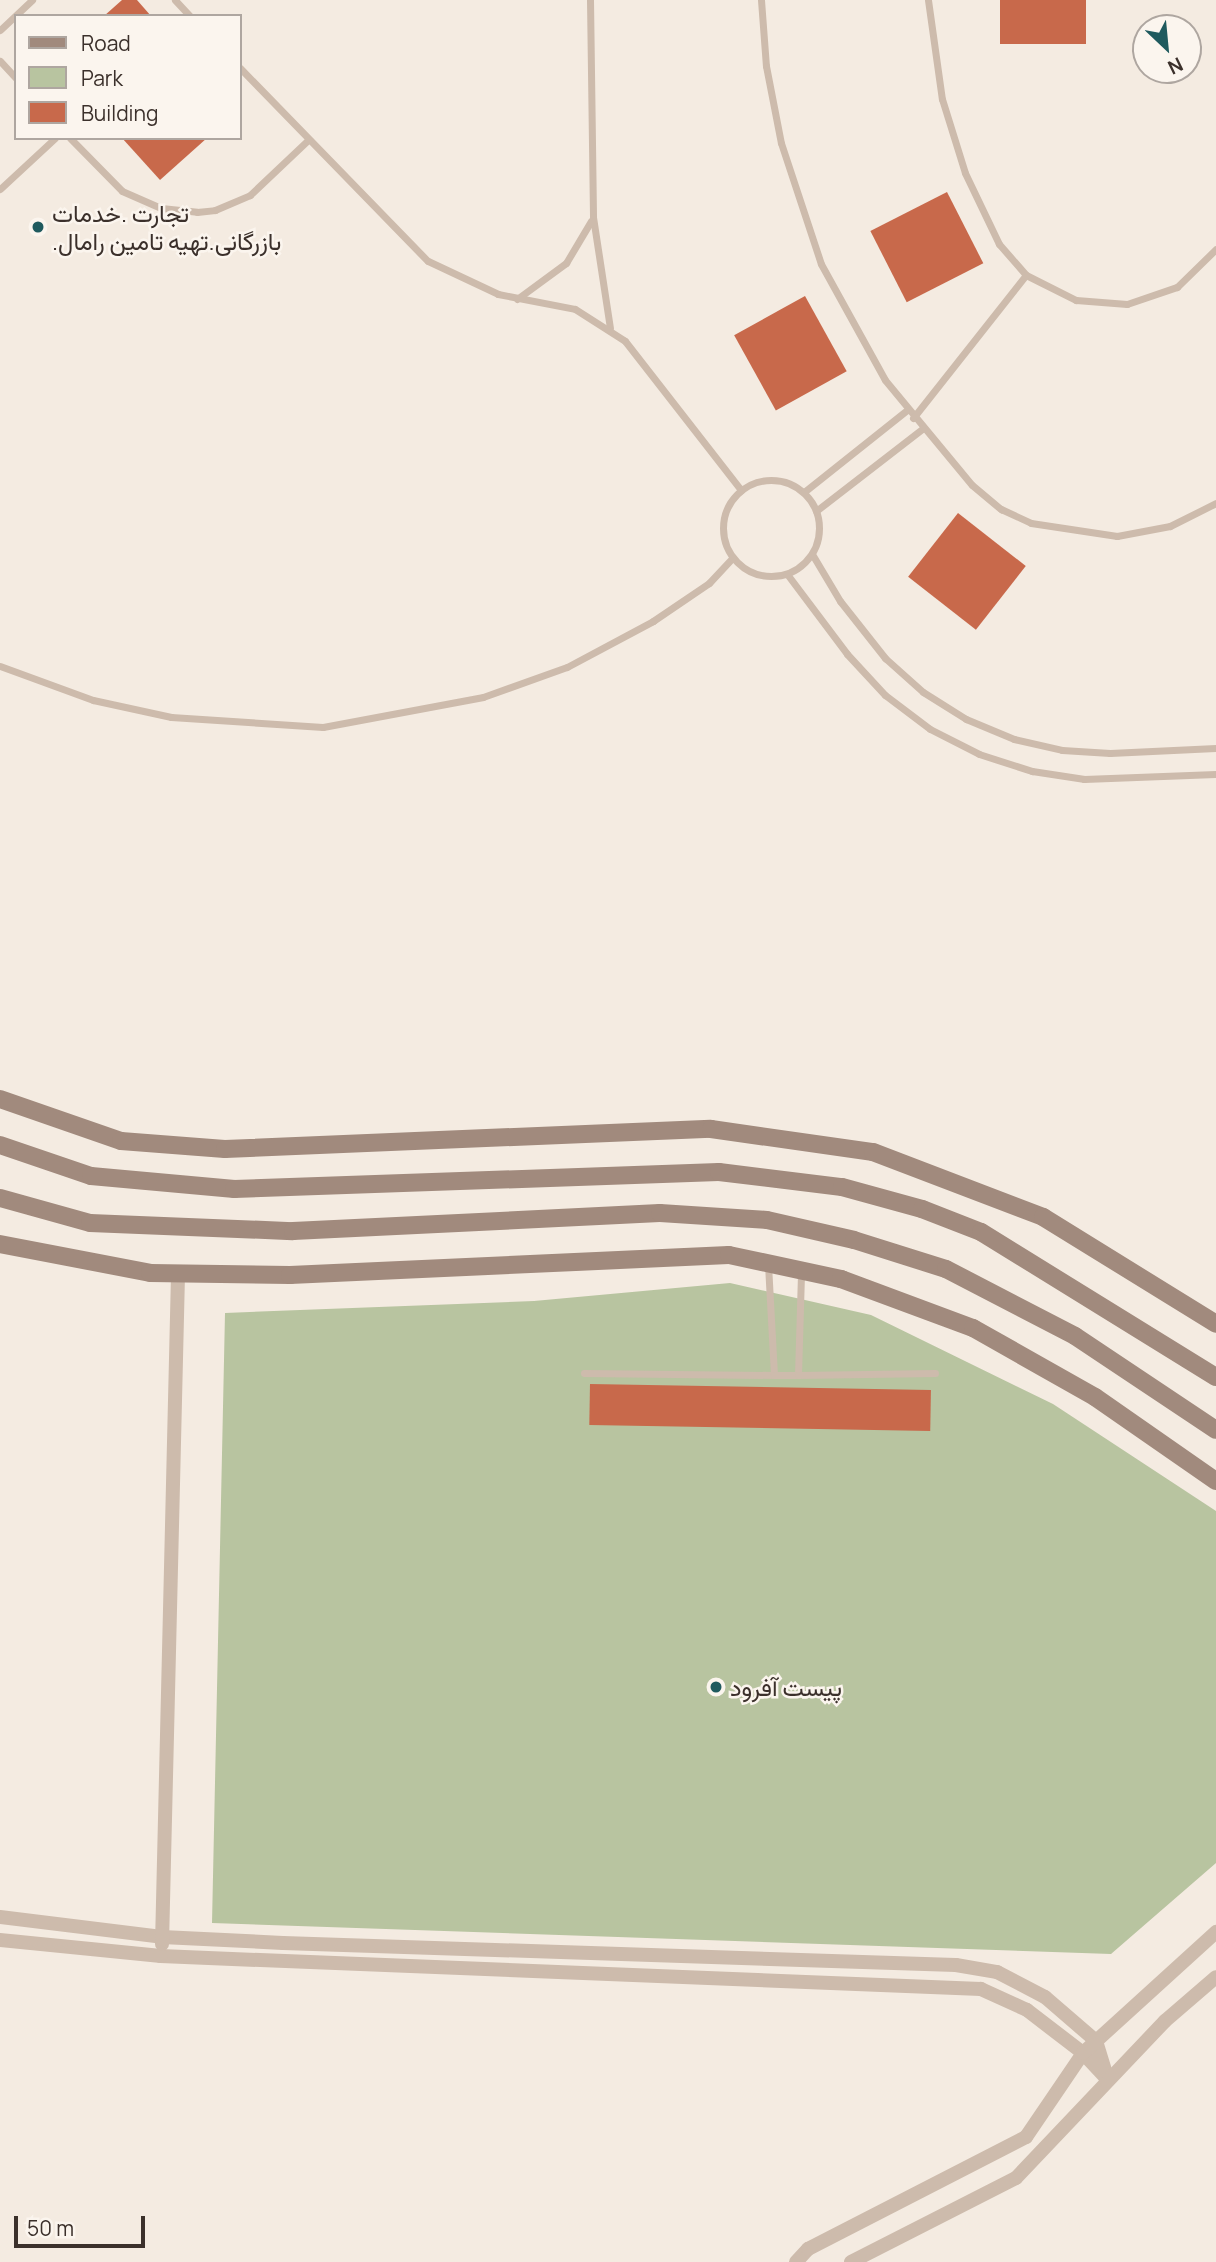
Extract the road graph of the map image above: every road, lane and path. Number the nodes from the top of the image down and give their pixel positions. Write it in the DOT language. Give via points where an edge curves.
graph roads {
  1 [pos="32,0"];
  2 [pos="175,0"];
  3 [pos="590,0"];
  4 [pos="761,0"];
  5 [pos="928,0"];
  6 [pos="17,14"];
  7 [pos="188,14"];
  8 [pos="14,17"];
  9 [pos="0,30"];
  10 [pos="0,61"];
  11 [pos="242,70"];
  12 [pos="14,76"];
  13 [pos="52,140"];
  14 [pos="72,140"];
  15 [pos="308,140"];
  16 [pos="0,189"];
  17 [pos="593,217"];
  18 [pos="1216,250"];
  19 [pos="1026,275"];
  20 [pos="517,299"];
  21 [pos="610,328"];
  22 [pos="907,410"];
  23 [pos="914,418"];
  24 [pos="922,429"];
  25 [pos="741,490"];
  26 [pos="804,492"];
  27 [pos="1216,503"];
  28 [pos="816,511"];
  29 [pos="812,554"];
  30 [pos="733,558"];
  31 [pos="787,574"];
  32 [pos="0,666"];
  33 [pos="1216,748"];
  34 [pos="1216,774"];
  35 [pos="0,1099"];
  36 [pos="0,1145"];
  37 [pos="0,1198"];
  38 [pos="0,1244"];
  39 [pos="768,1264"];
  40 [pos="801,1270"];
  41 [pos="178,1273"];
  42 [pos="1216,1324"];
  43 [pos="584,1373"];
  44 [pos="935,1373"];
  45 [pos="774,1375"];
  46 [pos="798,1375"];
  47 [pos="1216,1377"];
  48 [pos="1216,1430"];
  49 [pos="1216,1481"];
  50 [pos="0,1917"];
  51 [pos="1216,1932"];
  52 [pos="162,1937"];
  53 [pos="0,1940"];
  54 [pos="161,1956"];
  55 [pos="1216,1977"];
  56 [pos="1096,2041"];
  57 [pos="1083,2053"];
  58 [pos="1108,2080"];
  59 [pos="796,2262"];
  60 [pos="851,2262"];
  1 -- 6 [label="lane"];
  2 -- 7 [label="lane"];
  3 -- 17 [label="lane"];
  4 -- 22 [label="lane" via="766,66 781,143 805,223 856,333"];
  5 -- 19 [label="lane" via="942,99 965,173 999,244"];
  8 -- 9 [label="lane"];
  10 -- 12 [label="lane"];
  11 -- 15 [label="lane"];
  13 -- 16 [label="lane"];
  14 -- 15 [label="lane" via="128,194 161,208 197,212 215,210 250,195"];
  15 -- 20 [label="lane" via="428,261 480,288"];
  17 -- 20 [label="lane" via="566,263"];
  17 -- 21 [label="lane"];
  18 -- 19 [label="lane" via="1177,287 1128,304 1076,300"];
  19 -- 23 [label="lane"];
  20 -- 21 [label="lane" via="556,302"];
  21 -- 25 [label="lane" via="638,355"];
  22 -- 23 [label="lane"];
  22 -- 26 [label="lane"];
  23 -- 24 [label="lane"];
  24 -- 27 [label="lane" via="972,485 1001,509 1031,523 1117,536 1170,526"];
  24 -- 28 [label="lane"];
  25 -- 26 [label="lane" via="773,480"];
  25 -- 30 [label="lane" via="724,514 722,530"];
  26 -- 28 [label="lane"];
  28 -- 29 [label="lane" via="818,538"];
  29 -- 31 [label="lane"];
  29 -- 33 [label="lane" via="840,601 885,658 923,692 966,719 1014,739 1062,750 1110,753"];
  30 -- 31 [label="lane" via="757,575"];
  30 -- 32 [label="lane" via="709,583 653,621 567,667 483,697 323,727 171,717 93,700"];
  31 -- 34 [label="lane" via="865,676 907,713 962,747 1005,764 1084,779"];
  35 -- 42 [label="main road" via="121,1141 225,1149 711,1129 873,1152 1043,1217"];
  36 -- 47 [label="main road" via="91,1176 234,1189 719,1172 842,1187 922,1209 981,1232"];
  37 -- 48 [label="main road" via="90,1223 293,1231 660,1213 767,1220 854,1240 946,1269 1075,1336"];
  38 -- 41 [label="main road" via="150,1273"];
  39 -- 40 [label="main road"];
  39 -- 41 [label="main road" via="729,1255 290,1275"];
  39 -- 45 [label="lane"];
  40 -- 46 [label="lane"];
  40 -- 49 [label="main road" via="841,1279 973,1328 1095,1398"];
  41 -- 52 [label="street"];
  43 -- 45 [label="lane"];
  44 -- 46 [label="lane"];
  45 -- 46 [label="lane"];
  50 -- 52 [label="street"];
  51 -- 56 [label="street"];
  52 -- 54 [label="street"];
  52 -- 56 [label="street" via="956,1965 997,1972 1045,1997"];
  53 -- 54 [label="street"];
  54 -- 57 [label="street" via="981,1989 1027,2010"];
  55 -- 58 [label="street"];
  56 -- 57 [label="street"];
  56 -- 58 [label="street"];
  57 -- 58 [label="street"];
  57 -- 59 [label="street" via="1026,2137 808,2249"];
  58 -- 60 [label="street" via="1016,2178"];
}
